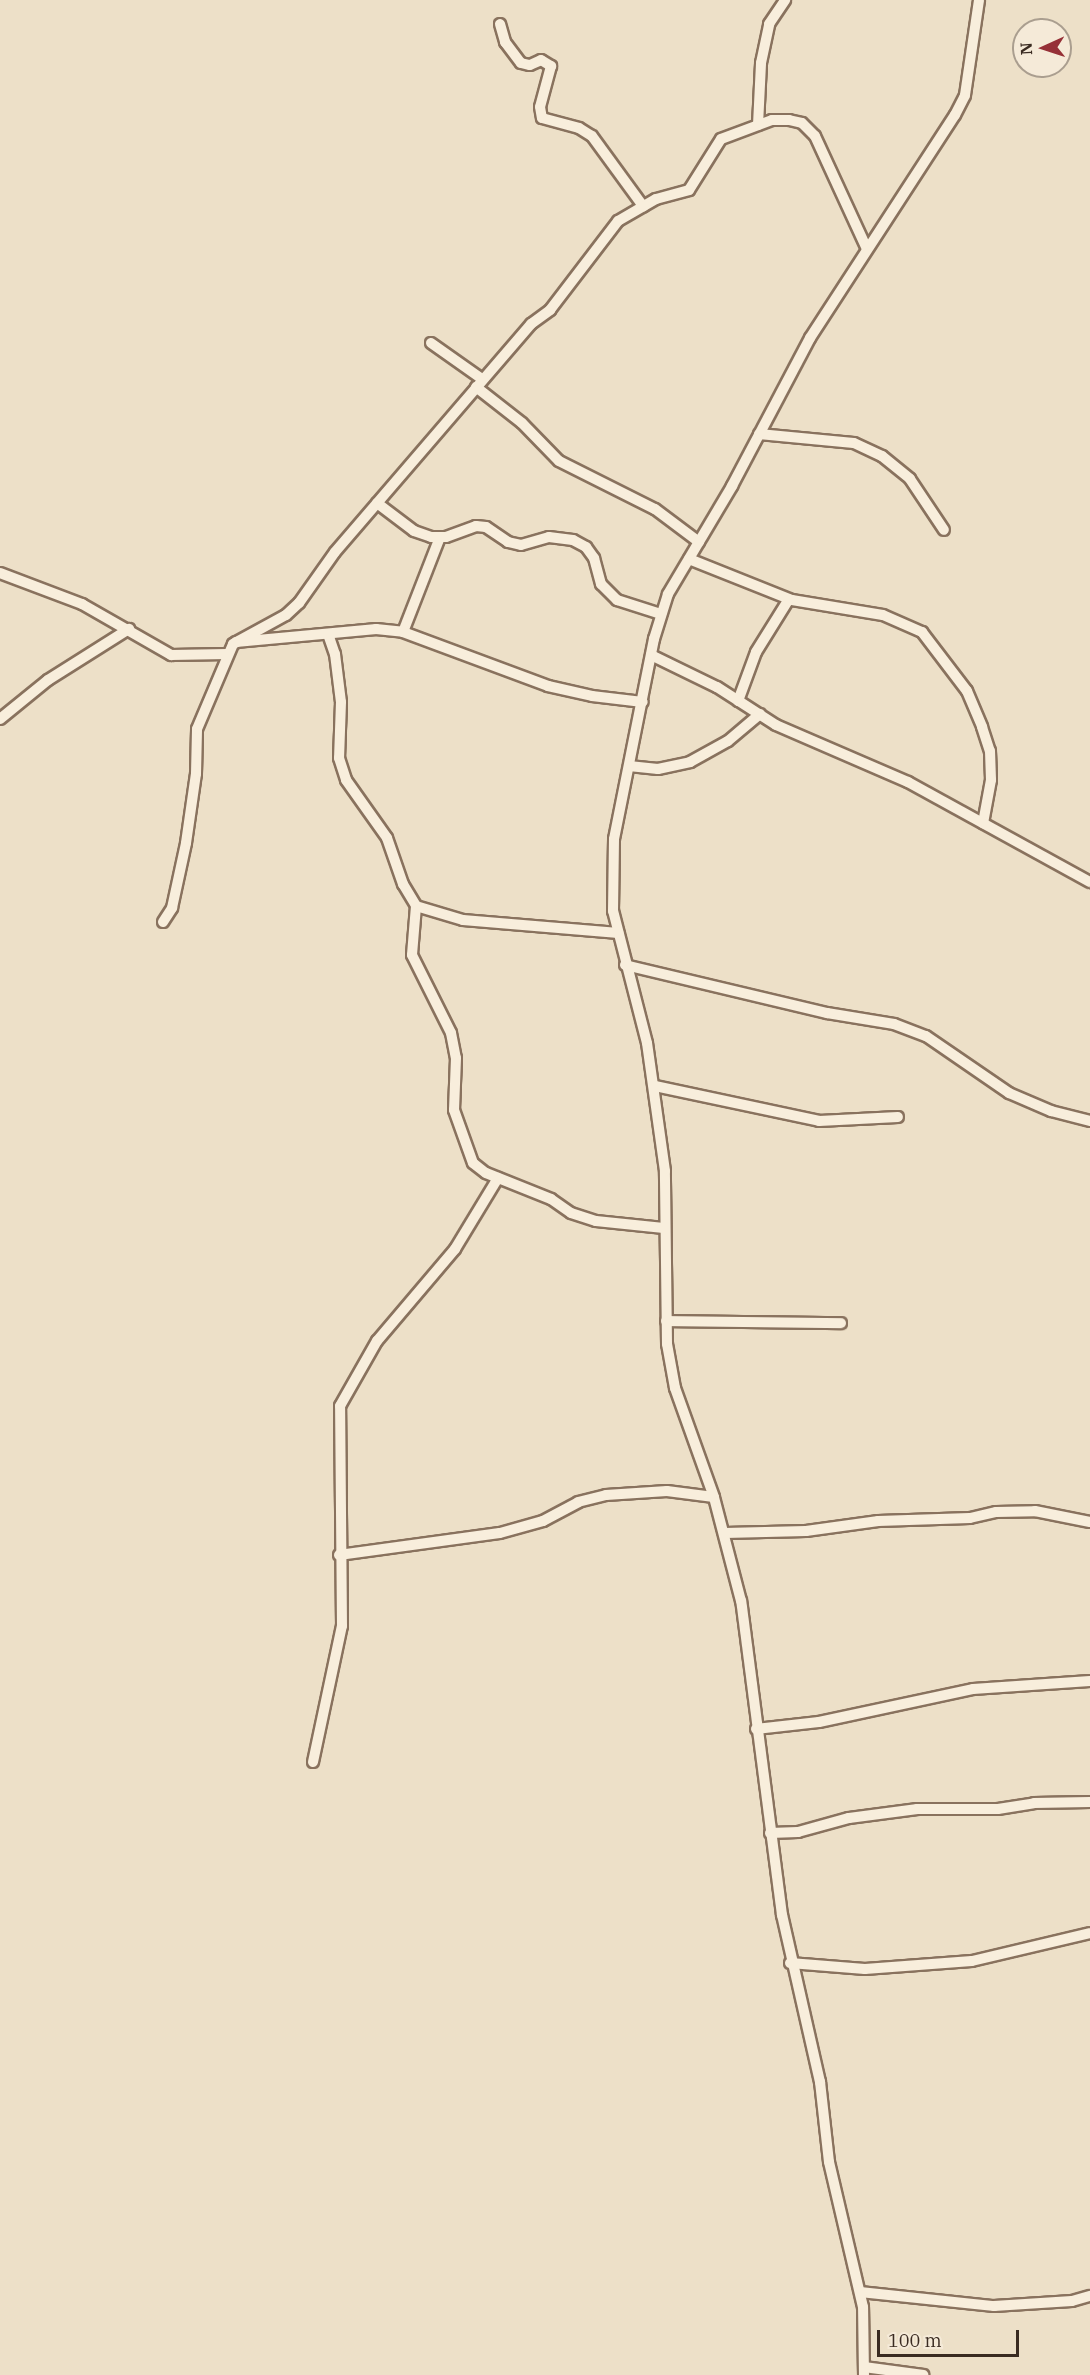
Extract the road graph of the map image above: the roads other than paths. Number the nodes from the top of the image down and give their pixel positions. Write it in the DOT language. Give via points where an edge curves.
graph roads {
  1 [pos="785,0"];
  2 [pos="979,0"];
  3 [pos="500,24"];
  4 [pos="758,125"];
  5 [pos="643,206"];
  6 [pos="867,249"];
  7 [pos="431,343"];
  8 [pos="479,383"];
  9 [pos="759,434"];
  10 [pos="377,503"];
  11 [pos="944,530"];
  12 [pos="440,537"];
  13 [pos="699,542"];
  14 [pos="689,559"];
  15 [pos="0,573"];
  16 [pos="789,599"];
  17 [pos="661,614"];
  18 [pos="129,629"];
  19 [pos="403,632"];
  20 [pos="328,634"];
  21 [pos="236,642"];
  22 [pos="227,654"];
  23 [pos="651,655"];
  24 [pos="738,700"];
  25 [pos="643,702"];
  26 [pos="760,714"];
  27 [pos="0,719"];
  28 [pos="629,766"];
  29 [pos="983,823"];
  30 [pos="1090,882"];
  31 [pos="416,906"];
  32 [pos="163,922"];
  33 [pos="618,933"];
  34 [pos="625,965"];
  35 [pos="655,1086"];
  36 [pos="898,1117"];
  37 [pos="1090,1121"];
  38 [pos="498,1178"];
  39 [pos="664,1228"];
  40 [pos="666,1321"];
  41 [pos="841,1323"];
  42 [pos="714,1497"];
  43 [pos="1090,1522"];
  44 [pos="725,1533"];
  45 [pos="339,1555"];
  46 [pos="1090,1681"];
  47 [pos="756,1729"];
  48 [pos="313,1762"];
  49 [pos="1090,1802"];
  50 [pos="770,1833"];
  51 [pos="1090,1933"];
  52 [pos="790,1963"];
  53 [pos="860,2292"];
  54 [pos="1090,2296"];
  55 [pos="864,2371"];
  56 [pos="923,2375"];
  1 -- 4 [label="street" via="769,24 761,63"];
  2 -- 6 [label="street" via="965,96"];
  3 -- 5 [label="street" via="512,55 521,63 530,65 541,60 551,66 540,107 542,118 579,128 592,136"];
  4 -- 5 [label="street" via="717,143 689,190"];
  4 -- 6 [label="street" via="789,120 802,123 815,136"];
  5 -- 8 [label="street" via="618,221 550,310 531,324"];
  6 -- 9 [label="street" via="810,338"];
  7 -- 8 [label="street"];
  8 -- 10 [label="street"];
  8 -- 13 [label="street" via="559,461 655,509"];
  9 -- 11 [label="street" via="854,443 882,456 910,479"];
  9 -- 13 [label="street"];
  10 -- 12 [label="street" via="414,531"];
  10 -- 21 [label="street" via="299,603 286,615"];
  12 -- 17 [label="street" via="476,526 521,545 549,537 573,540 586,547 594,558 601,584 617,600"];
  12 -- 19 [label="street"];
  13 -- 14 [label="street"];
  14 -- 16 [label="street"];
  14 -- 17 [label="street"];
  15 -- 18 [label="street" via="57,593"];
  16 -- 24 [label="street" via="756,652"];
  16 -- 29 [label="street" via="883,615 922,632 967,691 990,751 991,780"];
  17 -- 23 [label="street"];
  18 -- 22 [label="street" via="171,655"];
  18 -- 27 [label="street" via="48,680"];
  19 -- 20 [label="street" via="376,629"];
  19 -- 25 [label="street" via="548,686 601,698"];
  20 -- 21 [label="street"];
  20 -- 31 [label="street" via="335,654 341,702 343,769 387,838 403,885"];
  21 -- 22 [label="street"];
  22 -- 32 [label="street" via="197,729 188,834 172,908"];
  23 -- 24 [label="street"];
  23 -- 25 [label="street"];
  24 -- 26 [label="street"];
  25 -- 28 [label="street"];
  26 -- 28 [label="street" via="728,741 690,762 658,769"];
  26 -- 29 [label="street" via="874,770 908,782"];
  28 -- 33 [label="street" via="614,839 612,887"];
  29 -- 30 [label="street"];
  31 -- 33 [label="street" via="463,920"];
  31 -- 38 [label="street" via="412,955 451,1034 456,1059 454,1110 473,1163"];
  33 -- 34 [label="street"];
  34 -- 35 [label="street"];
  34 -- 37 [label="street" via="827,1013 894,1024 926,1036 1009,1093 1051,1111"];
  35 -- 36 [label="street" via="819,1121"];
  35 -- 39 [label="street" via="665,1171"];
  38 -- 39 [label="street" via="551,1199 571,1214 596,1221"];
  38 -- 45 [label="street" via="455,1249 376,1341 340,1406"];
  39 -- 40 [label="street"];
  40 -- 41 [label="street"];
  40 -- 42 [label="street" via="675,1388"];
  42 -- 44 [label="street"];
  42 -- 45 [label="street" via="667,1491 606,1495 578,1502 543,1521 500,1533"];
  43 -- 44 [label="street" via="1035,1511 996,1512 970,1518 878,1521 806,1531"];
  44 -- 47 [label="street" via="741,1601"];
  45 -- 48 [label="street" via="342,1626"];
  46 -- 47 [label="street" via="973,1689 819,1722"];
  47 -- 50 [label="street"];
  49 -- 50 [label="street" via="1034,1803 998,1809 917,1809 836,1820 798,1832"];
  50 -- 52 [label="street"];
  51 -- 52 [label="street" via="972,1961 865,1970"];
  52 -- 53 [label="street" via="820,2082 829,2162"];
  53 -- 54 [label="street" via="994,2306 1072,2301"];
  53 -- 55 [label="street" via="866,2337"];
  55 -- 56 [label="street"];
}
